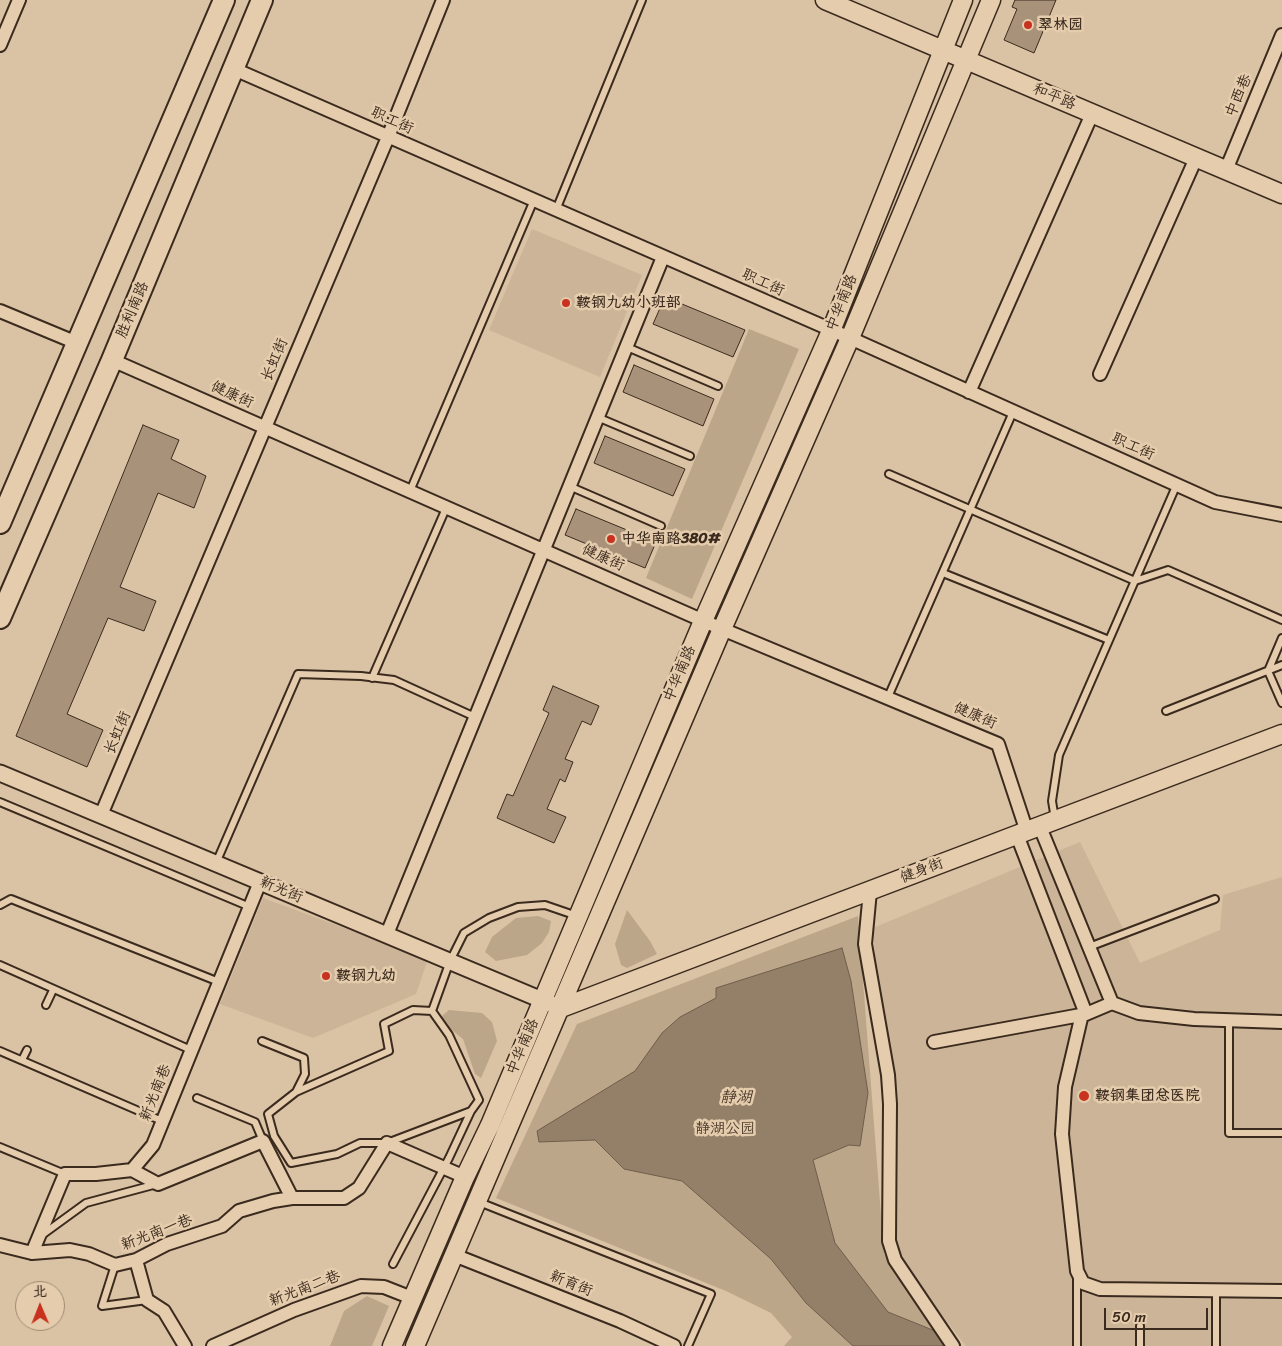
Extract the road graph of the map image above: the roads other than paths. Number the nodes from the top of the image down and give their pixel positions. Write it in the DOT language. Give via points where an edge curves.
graph roads {
  1 [pos="19,0"];
  2 [pos="224,0"];
  3 [pos="262,0"];
  4 [pos="443,0"];
  5 [pos="642,0"];
  6 [pos="826,0"];
  7 [pos="963,0"];
  8 [pos="991,0"];
  9 [pos="1282,35"];
  10 [pos="0,45"];
  11 [pos="943,50"];
  12 [pos="966,60"];
  13 [pos="234,69"];
  14 [pos="1092,114"];
  15 [pos="388,137"];
  16 [pos="1196,158"];
  17 [pos="1226,170"];
  18 [pos="1282,194"];
  19 [pos="534,200"];
  20 [pos="556,210"];
  21 [pos="663,257"];
  22 [pos="0,311"];
  23 [pos="831,330"];
  24 [pos="850,338"];
  25 [pos="78,342"];
  26 [pos="626,347"];
  27 [pos="112,360"];
  28 [pos="1100,374"];
  29 [pos="718,386"];
  30 [pos="969,392"];
  31 [pos="1014,412"];
  32 [pos="597,417"];
  33 [pos="265,427"];
  34 [pos="690,456"];
  35 [pos="889,474"];
  36 [pos="1177,484"];
  37 [pos="569,486"];
  38 [pos="410,491"];
  39 [pos="447,506"];
  40 [pos="970,510"];
  41 [pos="1282,515"];
  42 [pos="0,523"];
  43 [pos="661,526"];
  44 [pos="543,549"];
  45 [pos="943,573"];
  46 [pos="1135,581"];
  47 [pos="0,618"];
  48 [pos="703,620"];
  49 [pos="1282,620"];
  50 [pos="722,629"];
  51 [pos="1282,638"];
  52 [pos="1109,640"];
  53 [pos="1282,665"];
  54 [pos="1268,671"];
  55 [pos="372,678"];
  56 [pos="888,697"];
  57 [pos="1282,703"];
  58 [pos="1166,710"];
  59 [pos="475,717"];
  60 [pos="1282,734"];
  61 [pos="0,773"];
  62 [pos="0,802"];
  63 [pos="101,815"];
  64 [pos="1035,829"];
  65 [pos="216,863"];
  66 [pos="260,882"];
  67 [pos="870,891"];
  68 [pos="1215,899"];
  69 [pos="0,905"];
  70 [pos="250,906"];
  71 [pos="578,917"];
  72 [pos="387,934"];
  73 [pos="1089,947"];
  74 [pos="450,961"];
  75 [pos="0,965"];
  76 [pos="219,982"];
  77 [pos="53,990"];
  78 [pos="543,1000"];
  79 [pos="1112,1003"];
  80 [pos="46,1005"];
  81 [pos="561,1008"];
  82 [pos="432,1011"];
  83 [pos="1084,1014"];
  84 [pos="1229,1020"];
  85 [pos="1282,1022"];
  86 [pos="262,1041"];
  87 [pos="934,1042"];
  88 [pos="27,1050"];
  89 [pos="191,1050"];
  90 [pos="0,1051"];
  91 [pos="22,1060"];
  92 [pos="296,1092"];
  93 [pos="197,1098"];
  94 [pos="471,1111"];
  95 [pos="162,1121"];
  96 [pos="1282,1133"];
  97 [pos="263,1141"];
  98 [pos="386,1143"];
  99 [pos="0,1146"];
  100 [pos="443,1169"];
  101 [pos="132,1170"];
  102 [pos="65,1174"];
  103 [pos="465,1177"];
  104 [pos="158,1184"];
  105 [pos="292,1198"];
  106 [pos="477,1201"];
  107 [pos="37,1239"];
  108 [pos="0,1245"];
  109 [pos="32,1252"];
  110 [pos="454,1255"];
  111 [pos="136,1260"];
  112 [pos="393,1264"];
  113 [pos="115,1265"];
  114 [pos="1077,1271"];
  115 [pos="1216,1290"];
  116 [pos="1282,1291"];
  117 [pos="412,1298"];
  118 [pos="147,1300"];
  119 [pos="1140,1326"];
  120 [pos="653,1341"];
  121 [pos="185,1346"];
  122 [pos="213,1346"];
  123 [pos="392,1346"];
  124 [pos="415,1346"];
  125 [pos="674,1346"];
  126 [pos="688,1346"];
  127 [pos="953,1346"];
  128 [pos="1077,1346"];
  129 [pos="1140,1346"];
  130 [pos="1216,1346"];
  1 -- 10 [label="street"];
  2 -- 25 [label="main road"];
  3 -- 13 [label="main road, 胜利南路"];
  4 -- 15 [label="street, 长虹街"];
  5 -- 20 [label="lane"];
  6 -- 11 [label="main road, 和平路"];
  7 -- 11 [label="main road, 中华南路"];
  8 -- 12 [label="main road, 中华南路"];
  9 -- 17 [label="street, 中西巷"];
  11 -- 12 [label="main road, 和平路"];
  11 -- 23 [label="main road, 中华南路"];
  12 -- 14 [label="main road, 和平路"];
  12 -- 24 [label="main road, 中华南路"];
  13 -- 15 [label="street, 职工街"];
  13 -- 27 [label="main road, 胜利南路"];
  14 -- 16 [label="main road, 和平路"];
  14 -- 30 [label="street"];
  15 -- 19 [label="street, 职工街"];
  15 -- 33 [label="street, 长虹街"];
  16 -- 17 [label="main road, 和平路"];
  16 -- 28 [label="street"];
  17 -- 18 [label="main road, 和平路"];
  19 -- 20 [label="street, 职工街"];
  19 -- 38 [label="lane"];
  20 -- 21 [label="street, 职工街"];
  21 -- 23 [label="street, 职工街"];
  21 -- 26 [label="street"];
  22 -- 25 [label="street"];
  23 -- 24 [label="street, 职工街"];
  23 -- 48 [label="main road, 中华南路"];
  24 -- 30 [label="street, 职工街"];
  24 -- 50 [label="main road, 中华南路"];
  25 -- 42 [label="main road"];
  26 -- 29 [label="lane"];
  26 -- 32 [label="street"];
  27 -- 33 [label="street, 健康街"];
  27 -- 47 [label="main road, 胜利南路"];
  30 -- 31 [label="street, 职工街"];
  31 -- 36 [label="street, 职工街"];
  31 -- 40 [label="lane"];
  32 -- 34 [label="lane"];
  32 -- 37 [label="street"];
  33 -- 38 [label="street, 健康街"];
  33 -- 63 [label="street, 长虹街"];
  35 -- 40 [label="lane"];
  36 -- 41 [label="street, 职工街" via="1215,502"];
  36 -- 46 [label="lane"];
  37 -- 43 [label="lane"];
  37 -- 44 [label="street"];
  38 -- 39 [label="street, 健康街"];
  39 -- 44 [label="street, 健康街"];
  39 -- 55 [label="lane"];
  40 -- 45 [label="lane"];
  40 -- 46 [label="lane"];
  44 -- 48 [label="street, 健康街"];
  44 -- 59 [label="street"];
  45 -- 52 [label="lane"];
  45 -- 56 [label="lane"];
  46 -- 49 [label="lane" via="1168,570"];
  46 -- 52 [label="lane"];
  48 -- 50 [label="street, 健康街"];
  48 -- 71 [label="main road, 中华南路"];
  50 -- 56 [label="street, 健康街"];
  50 -- 81 [label="main road, 中华南路"];
  51 -- 54 [label="lane"];
  52 -- 64 [label="lane" via="1059,755 1052,801"];
  53 -- 54 [label="lane"];
  54 -- 57 [label="lane"];
  54 -- 58 [label="lane"];
  55 -- 59 [label="lane" via="394,680"];
  55 -- 65 [label="lane" via="298,674"];
  56 -- 64 [label="street, 健康街" via="998,744"];
  59 -- 72 [label="street"];
  60 -- 64 [label="main road, 健身街"];
  61 -- 63 [label="street, 新光街"];
  62 -- 70 [label="lane"];
  63 -- 65 [label="street, 新光街"];
  64 -- 67 [label="main road, 健身街"];
  64 -- 73 [label="street"];
  64 -- 83 [label="street"];
  65 -- 66 [label="street, 新光街"];
  66 -- 70 [label="street, 新光南巷"];
  66 -- 72 [label="street, 新光街"];
  67 -- 81 [label="main road, 健身街"];
  67 -- 127 [label="street" via="864,944 888,1075 890,1104 888,1241 895,1260"];
  68 -- 73 [label="lane"];
  69 -- 76 [label="lane" via="11,899"];
  70 -- 76 [label="street, 新光南巷"];
  71 -- 74 [label="lane" via="545,905 518,907 489,918 464,934"];
  71 -- 78 [label="main road, 中华南路"];
  72 -- 74 [label="street, 新光街"];
  73 -- 79 [label="street"];
  74 -- 78 [label="street, 新光街"];
  74 -- 82 [label="lane"];
  75 -- 77 [label="lane"];
  76 -- 89 [label="street, 新光南巷"];
  77 -- 80 [label="lane"];
  77 -- 89 [label="lane"];
  78 -- 81 [label="street, 新光街"];
  78 -- 103 [label="main road, 中华南路"];
  79 -- 83 [label="street"];
  79 -- 84 [label="street" via="1139,1013"];
  81 -- 106 [label="main road, 中华南路"];
  82 -- 92 [label="lane" via="413,1010 384,1024 389,1051"];
  82 -- 94 [label="lane" via="449,1035 479,1100"];
  83 -- 87 [label="street"];
  83 -- 114 [label="street" via="1065,1087 1062,1134"];
  84 -- 85 [label="street"];
  84 -- 96 [label="lane" via="1228,1133"];
  86 -- 92 [label="lane" via="304,1058 305,1074"];
  88 -- 91 [label="lane"];
  89 -- 95 [label="street, 新光南巷"];
  90 -- 91 [label="lane"];
  91 -- 95 [label="lane"];
  92 -- 98 [label="lane" via="268,1114 274,1136 291,1163 337,1154 360,1143"];
  93 -- 97 [label="lane" via="255,1122"];
  94 -- 98 [label="lane"];
  94 -- 100 [label="lane"];
  95 -- 101 [label="street, 新光南巷" via="153,1145"];
  97 -- 104 [label="street"];
  97 -- 105 [label="street"];
  98 -- 100 [label="street"];
  98 -- 105 [label="street, 新光南一巷" via="358,1188 344,1198"];
  99 -- 102 [label="lane"];
  100 -- 103 [label="street"];
  100 -- 112 [label="lane"];
  101 -- 102 [label="street"];
  101 -- 104 [label="street"];
  102 -- 107 [label="street"];
  103 -- 117 [label="main road, 中华南路"];
  104 -- 107 [label="lane" via="86,1203"];
  105 -- 111 [label="street, 新光南一巷" via="239,1211 222,1226 167,1244"];
  106 -- 110 [label="main road, 中华南路"];
  106 -- 126 [label="lane" via="711,1294"];
  107 -- 109 [label="street"];
  108 -- 109 [label="street, 新光南一巷"];
  109 -- 113 [label="street, 新光南一巷" via="70,1250"];
  110 -- 120 [label="street, 新育街"];
  110 -- 124 [label="main road, 中华南路"];
  111 -- 113 [label="street, 新光南一巷"];
  111 -- 118 [label="street"];
  113 -- 118 [label="lane" via="102,1306"];
  114 -- 115 [label="street" via="1083,1283 1100,1289"];
  114 -- 128 [label="lane"];
  115 -- 116 [label="street"];
  115 -- 130 [label="lane"];
  117 -- 122 [label="street, 新光南二巷" via="384,1287 361,1286 294,1310"];
  117 -- 123 [label="main road, 中华南路"];
  118 -- 121 [label="street" via="164,1311"];
  119 -- 129 [label="lane"];
  120 -- 125 [label="street, 新育街"];
}
